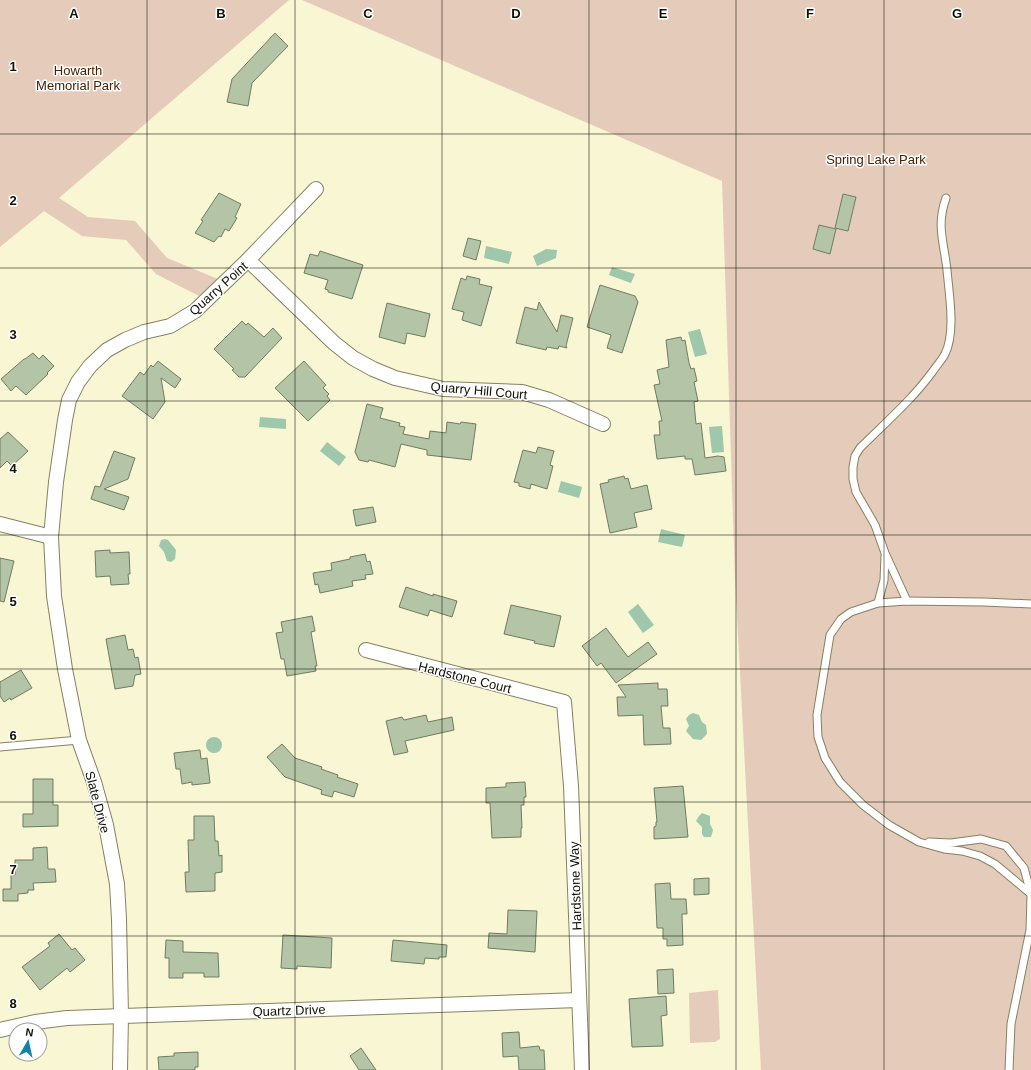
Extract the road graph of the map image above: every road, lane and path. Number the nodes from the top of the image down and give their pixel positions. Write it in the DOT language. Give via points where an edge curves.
graph roads {
  1 [pos="316,189"];
  2 [pos="946,198"];
  3 [pos="248,260"];
  4 [pos="603,424"];
  5 [pos="0,524"];
  6 [pos="51,537"];
  7 [pos="885,553"];
  8 [pos="907,601"];
  9 [pos="878,603"];
  10 [pos="1031,604"];
  11 [pos="366,650"];
  12 [pos="564,702"];
  13 [pos="79,740"];
  14 [pos="0,747"];
  15 [pos="919,842"];
  16 [pos="1031,894"];
  17 [pos="579,1000"];
  18 [pos="121,1015"];
  19 [pos="0,1030"];
  20 [pos="120,1070"];
  21 [pos="582,1070"];
  22 [pos="1009,1070"];
  1 -- 3 [label="street, Quarry Point"];
  2 -- 7 [label="lane" via="941,219 941,238 946,263 951,326 945,354 919,390 855,456 853,479 856,492 876,525"];
  3 -- 4 [label="street, Quarry Hill Court" via="334,343 373,369 395,378 443,389 522,392 549,400"];
  3 -- 6 [label="street, Quarry Point" via="195,311 170,326 144,332 108,350 90,366 78,382 69,400 61,439"];
  5 -- 6 [label="street"];
  6 -- 13 [label="street, Slate Drive" via="54,596"];
  7 -- 8 [label="lane"];
  7 -- 9 [label="lane" via="884,580"];
  8 -- 9 [label="lane"];
  8 -- 10 [label="lane"];
  9 -- 15 [label="lane" via="851,612 840,619 830,635 817,715 818,737 825,758 840,782 863,805 889,825"];
  11 -- 12 [label="street, Hardstone Court"];
  12 -- 17 [label="street, Hardstone Way" via="571,786"];
  13 -- 14 [label="lane"];
  13 -- 18 [label="street, Slate Drive" via="106,825 117,884"];
  15 -- 16 [label="lane" via="980,856 995,864"];
  15 -- 16 [label="lane" via="951,843 981,839 1006,846 1024,868"];
  16 -- 22 [label="lane" via="1030,930 1011,1024"];
  17 -- 18 [label="street, Quartz Drive"];
  17 -- 21 [label="street, Hardstone Way"];
  18 -- 19 [label="street, Quartz Drive" via="60,1018"];
  18 -- 20 [label="street, Slate Drive"];
}
